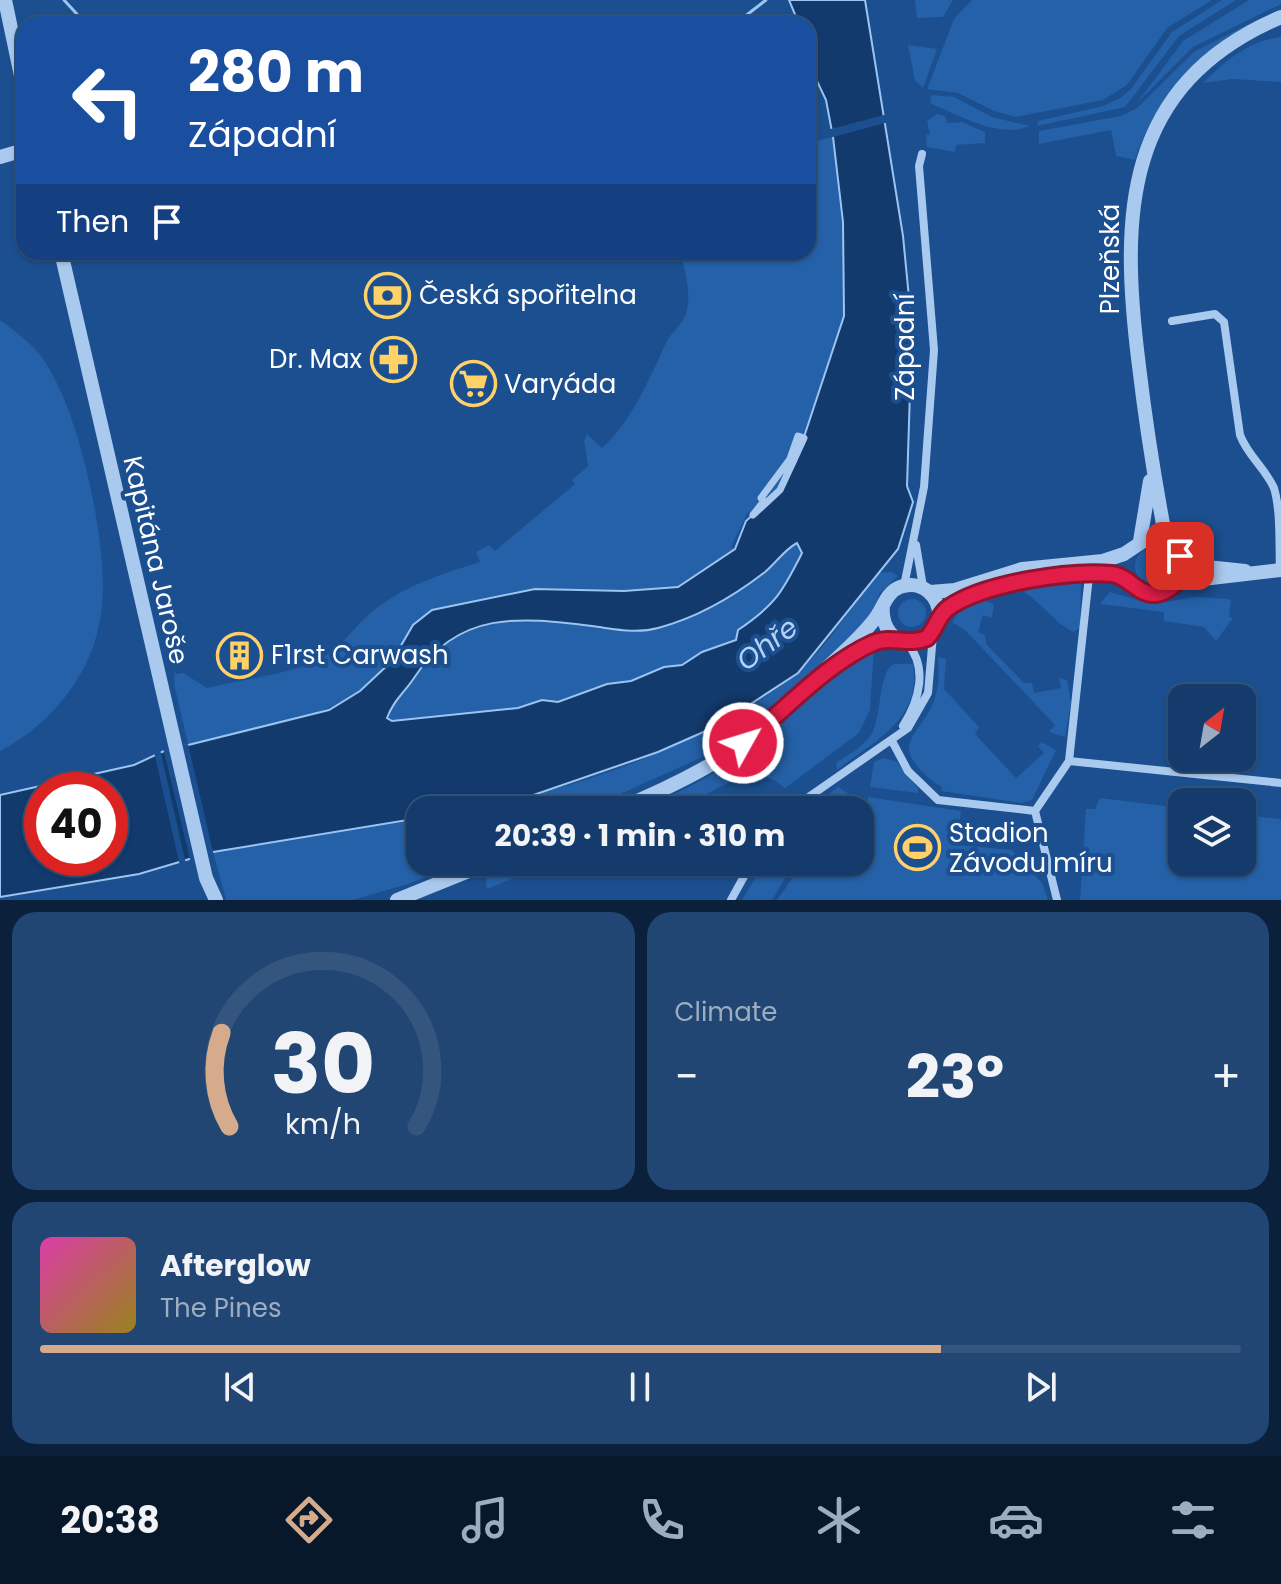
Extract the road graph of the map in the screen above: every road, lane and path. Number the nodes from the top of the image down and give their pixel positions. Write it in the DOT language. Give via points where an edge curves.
graph roads {
  1 [pos="5,0"];
  2 [pos="4,16"];
  3 [pos="1281,17"];
  4 [pos="16,60"];
  5 [pos="922,154"];
  6 [pos="63,260"];
  7 [pos="1172,321"];
  8 [pos="796,461"];
  9 [pos="1151,468"];
  10 [pos="915,540"];
  11 [pos="1166,540"];
  12 [pos="1135,546"];
  13 [pos="1180,556"];
  14 [pos="1280,570"];
  15 [pos="1253,572"];
  16 [pos="1089,576"];
  17 [pos="1130,582"];
  18 [pos="1177,582"];
  19 [pos="904,586"];
  20 [pos="926,590"];
  21 [pos="883,606"];
  22 [pos="936,625"];
  23 [pos="900,640"];
  24 [pos="805,690"];
  25 [pos="893,740"];
  26 [pos="1069,761"];
  27 [pos="1281,783"];
  28 [pos="649,796"];
  29 [pos="811,796"];
  30 [pos="1035,811"];
  31 [pos="456,876"];
  32 [pos="744,876"];
  33 [pos="206,878"];
  34 [pos="206,900"];
  35 [pos="216,900"];
  36 [pos="397,900"];
  37 [pos="731,900"];
  38 [pos="1057,900"];
  1 -- 2 [label="street"];
  2 -- 4 [label="street"];
  3 -- 9 [label="street, Plzeňská" via="1205,63 1175,96 1142,159 1128,242"];
  5 -- 10 [label="street, Západní" via="934,350"];
  6 -- 33 [label="street, Kapitána Jaroše"];
  7 -- 14 [label="street" via="1215,314 1224,322 1240,435 1280,503"];
  8 -- 8 [label="street" via="804,438 798,436 790,459 751,514 780,490"];
  9 -- 11 [label="street, Plzeňská"];
  9 -- 12 [label="street, Plzeňská"];
  10 -- 19 [label="street, Západní"];
  10 -- 20 [label="street, Západní"];
  11 -- 12 [label="street"];
  11 -- 13 [label="street"];
  12 -- 17 [label="street" via="1125,565"];
  12 -- 20 [label="street" via="1103,561 1022,569 955,590"];
  13 -- 15 [label="street" via="1207,567"];
  13 -- 18 [label="street"];
  14 -- 15 [label="street"];
  15 -- 18 [label="street"];
  16 -- 17 [label="street" via="1113,574"];
  16 -- 22 [label="street" via="1008,584 948,608"];
  16 -- 26 [label="street"];
  17 -- 18 [label="street" via="1154,594"];
  19 -- 20 [label="street"];
  19 -- 21 [label="street"];
  20 -- 22 [label="street, Západní" via="938,604"];
  21 -- 23 [label="street, Západní" via="884,625"];
  21 -- 24 [label="street"];
  22 -- 23 [label="street" via="919,641"];
  22 -- 25 [label="street, Západní" via="925,702"];
  23 -- 24 [label="street" via="853,654"];
  23 -- 25 [label="street, Západní" via="917,660 919,689 911,714"];
  24 -- 28 [label="street" via="743,743"];
  25 -- 29 [label="street, Západní"];
  25 -- 30 [label="street" via="908,771 938,800"];
  26 -- 27 [label="street"];
  26 -- 30 [label="street"];
  30 -- 38 [label="street"];
  31 -- 36 [label="street"];
  32 -- 37 [label="street"];
  33 -- 34 [label="street, Kapitána Jaroše"];
  33 -- 35 [label="street, Kapitána Jaroše"];
}
